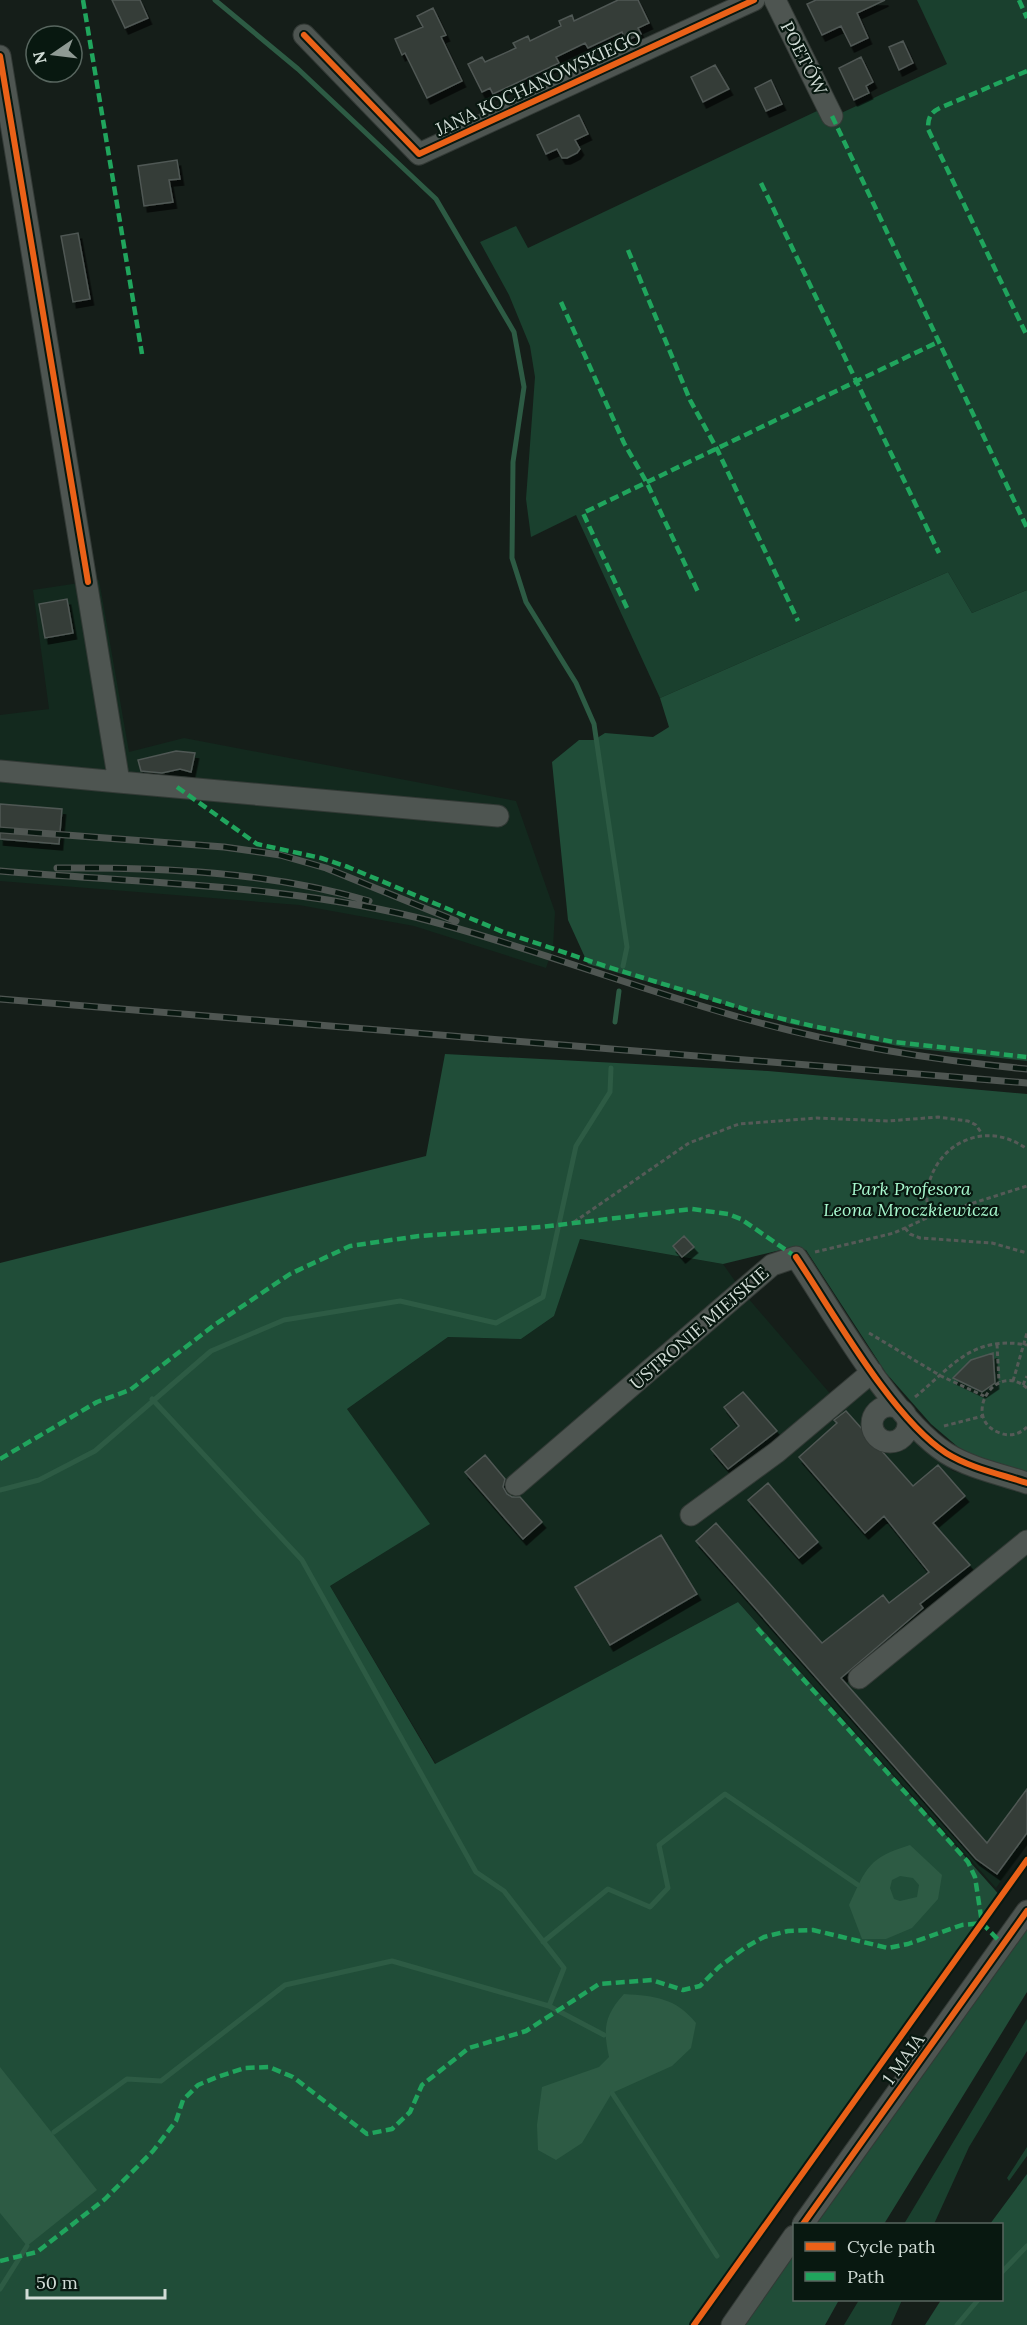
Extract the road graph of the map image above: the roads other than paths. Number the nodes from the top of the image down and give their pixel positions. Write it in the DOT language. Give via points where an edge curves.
graph roads {
  1 [pos="754,0"];
  2 [pos="775,0"];
  3 [pos="304,35"];
  4 [pos="0,56"];
  5 [pos="832,116"];
  6 [pos="0,771"];
  7 [pos="119,782"];
  8 [pos="498,816"];
  9 [pos="872,1372"];
  10 [pos="903,1411"];
  11 [pos="891,1442"];
  12 [pos="976,1466"];
  13 [pos="1027,1483"];
  14 [pos="516,1485"];
  15 [pos="691,1515"];
  16 [pos="1027,1541"];
  17 [pos="859,1678"];
  18 [pos="1027,1911"];
  19 [pos="804,2223"];
  20 [pos="793,2239"];
  21 [pos="732,2325"];
  1 -- 3 [label="street, JANA KOCHANOWSKIEGO" via="418,154"];
  2 -- 5 [label="street, POETÓW"];
  4 -- 7 [label="street"];
  6 -- 7 [label="street"];
  7 -- 8 [label="street"];
  9 -- 10 [label="street"];
  9 -- 14 [label="street, USTRONIE MIEJSKIE" via="806,1255 772,1265"];
  9 -- 15 [label="street" via="777,1452"];
  10 -- 11 [label="street" via="908,1428 902,1438"];
  10 -- 11 [label="street" via="886,1407 873,1418 876,1435"];
  10 -- 12 [label="street" via="948,1454"];
  11 -- 12 [label="street"];
  12 -- 13 [label="street"];
  16 -- 17 [label="street"];
  18 -- 19 [label="street, 1 MAJA"];
  20 -- 21 [label="street"];
}
